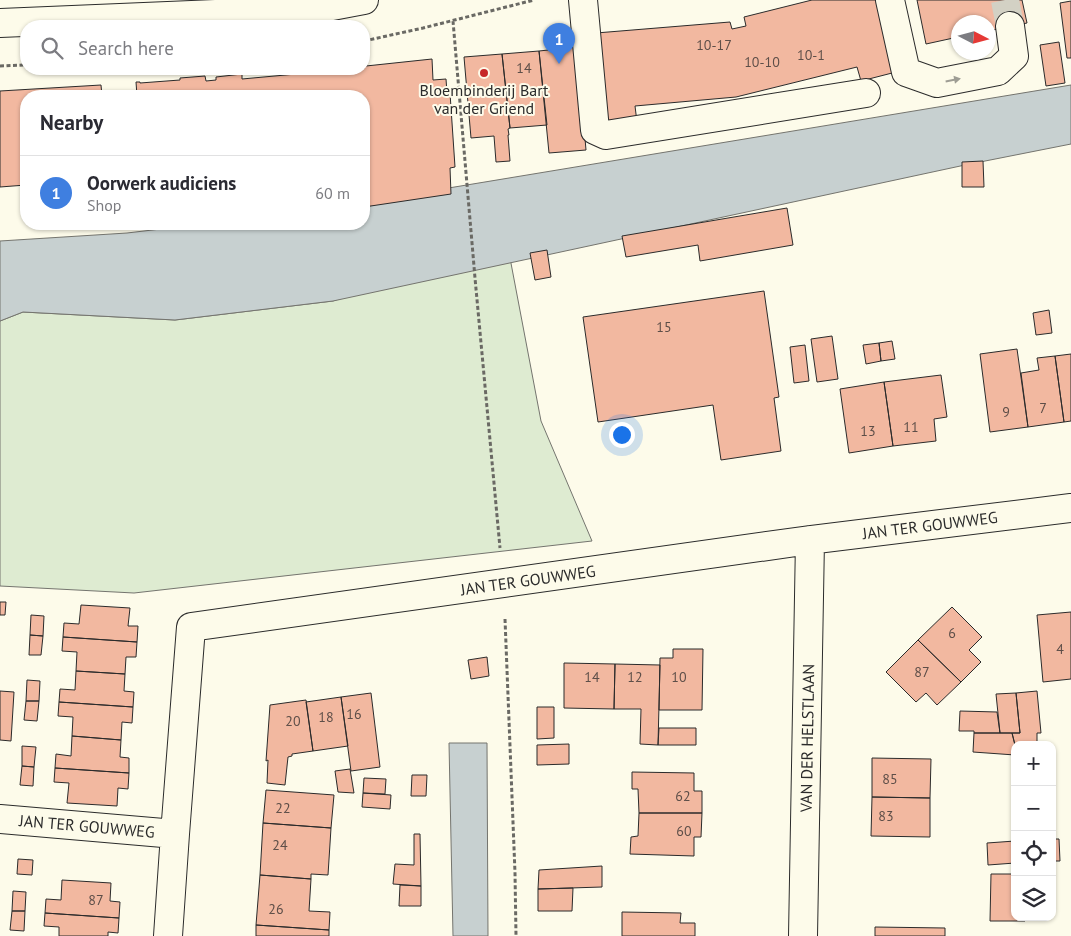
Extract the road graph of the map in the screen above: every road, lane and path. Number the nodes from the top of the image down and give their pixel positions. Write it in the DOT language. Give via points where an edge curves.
graph roads {
  1 [pos="364,0"];
  2 [pos="534,0"];
  3 [pos="583,0"];
  4 [pos="890,0"];
  5 [pos="72,20"];
  6 [pos="453,21"];
  7 [pos="20,22"];
  8 [pos="0,23"];
  9 [pos="1010,26"];
  10 [pos="370,40"];
  11 [pos="20,65"];
  12 [pos="0,66"];
  13 [pos="866,93"];
  14 [pos="1071,508"];
  15 [pos="810,540"];
  16 [pos="503,583"];
  17 [pos="0,819"];
  18 [pos="174,834"];
  19 [pos="168,936"];
  20 [pos="516,936"];
  21 [pos="803,936"];
  1 -- 5 [label="street" via="311,10"];
  2 -- 6 [label="path"];
  3 -- 13 [label="street" via="594,130 606,135"];
  4 -- 9 [label="street, one-way" via="906,72 937,83 998,71 1014,56"];
  6 -- 10 [label="path"];
  6 -- 16 [label="path"];
  7 -- 8 [label="street"];
  11 -- 12 [label="path"];
  14 -- 15 [label="street, JAN TER GOUWWEG"];
  15 -- 16 [label="street, JAN TER GOUWWEG"];
  15 -- 21 [label="street, VAN DER HELSTLAAN"];
  16 -- 18 [label="street, JAN TER GOUWWEG" via="192,628"];
  16 -- 20 [label="path"];
  17 -- 18 [label="street, JAN TER GOUWWEG"];
  18 -- 19 [label="street, JAN TER GOUWWEG"];
}
